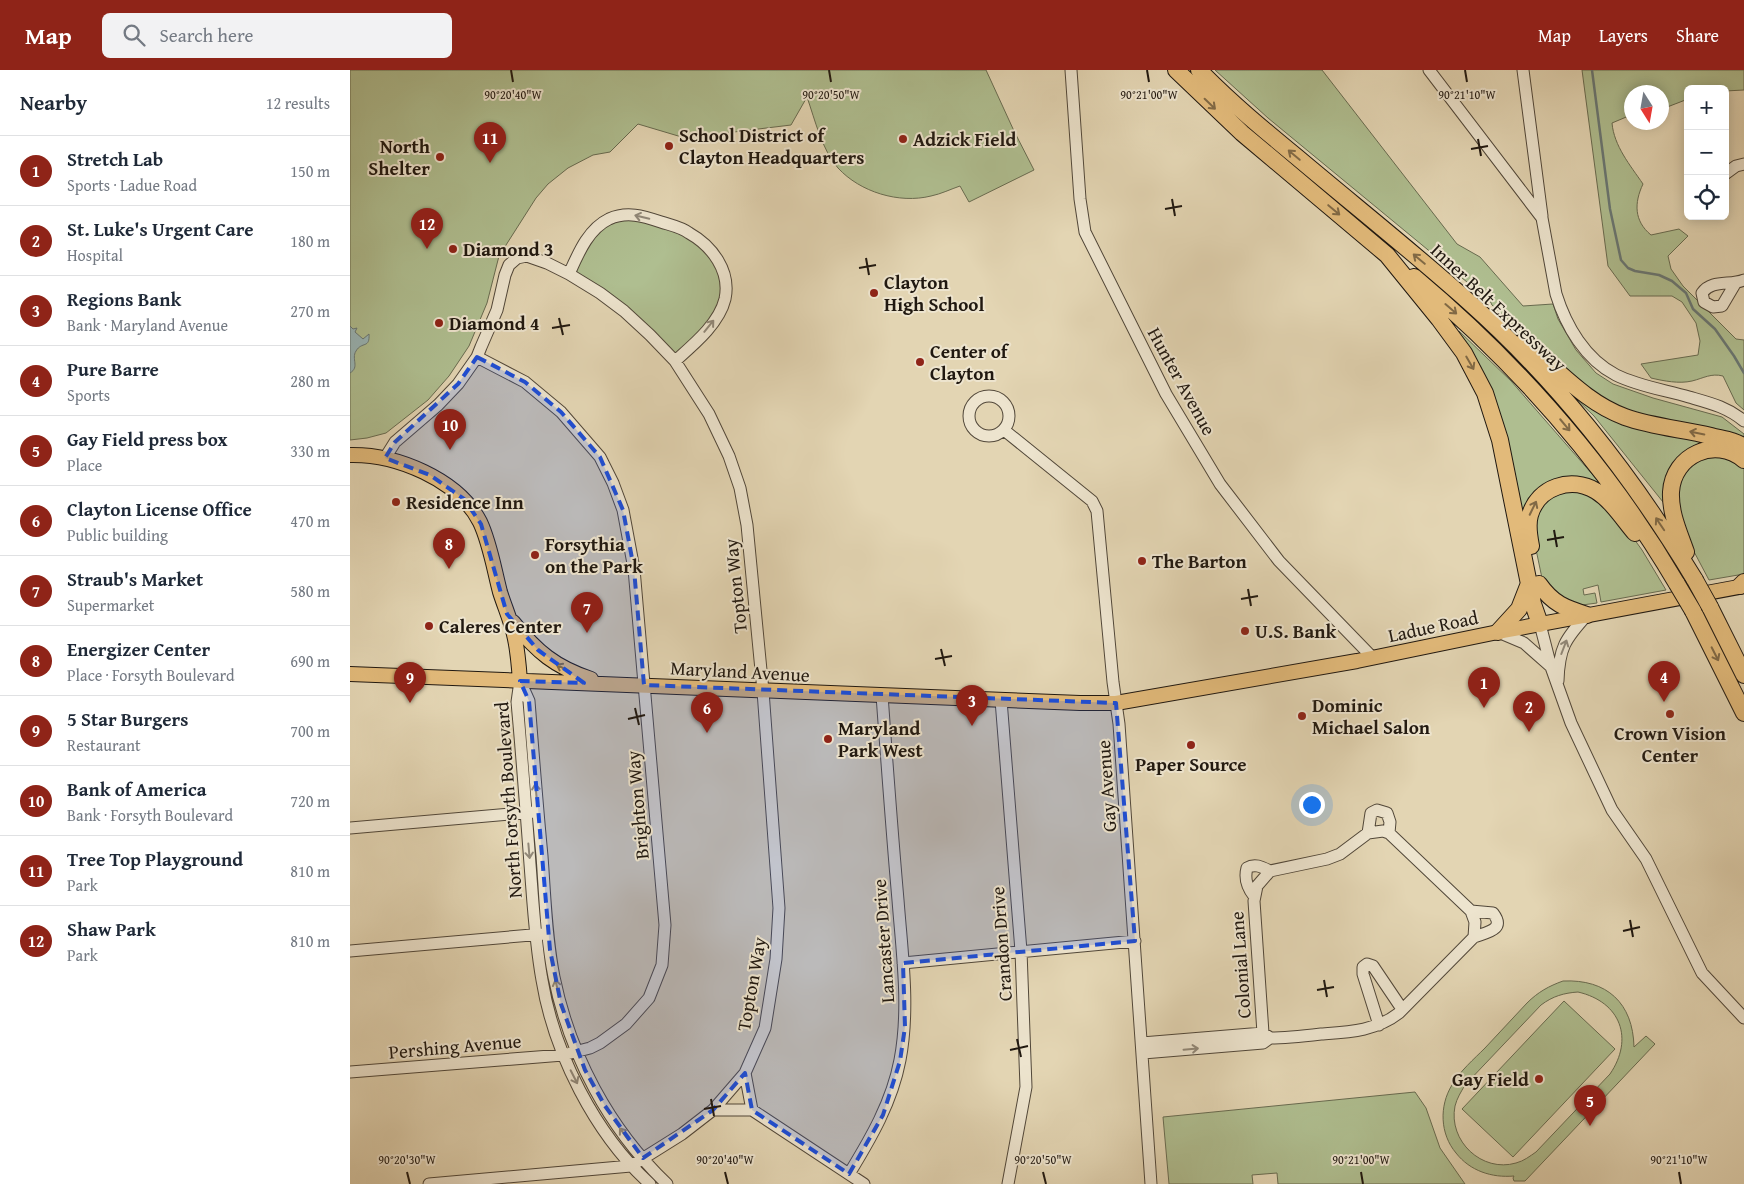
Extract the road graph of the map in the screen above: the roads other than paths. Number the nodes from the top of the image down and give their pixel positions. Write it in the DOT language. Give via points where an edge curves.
graph roads {
  1 [pos="1071,70"];
  2 [pos="1176,70"];
  3 [pos="1199,70"];
  4 [pos="1429,70"];
  5 [pos="1523,70"];
  6 [pos="1542,218"];
  7 [pos="1387,255"];
  8 [pos="568,274"];
  9 [pos="1469,302"];
  10 [pos="477,357"];
  11 [pos="675,361"];
  12 [pos="1744,421"];
  13 [pos="1004,430"];
  14 [pos="1744,447"];
  15 [pos="350,455"];
  16 [pos="384,458"];
  17 [pos="1744,460"];
  18 [pos="1695,580"];
  19 [pos="1534,584"];
  20 [pos="1677,584"];
  21 [pos="1743,585"];
  22 [pos="507,614"];
  23 [pos="1587,616"];
  24 [pos="1540,624"];
  25 [pos="1498,632"];
  26 [pos="1373,658"];
  27 [pos="1551,667"];
  28 [pos="350,674"];
  29 [pos="1744,675"];
  30 [pos="520,681"];
  31 [pos="609,684"];
  32 [pos="644,685"];
  33 [pos="1558,685"];
  34 [pos="763,691"];
  35 [pos="882,696"];
  36 [pos="1001,700"];
  37 [pos="1122,702"];
  38 [pos="1744,713"];
  39 [pos="538,811"];
  40 [pos="526,812"];
  41 [pos="350,828"];
  42 [pos="1368,833"];
  43 [pos="1389,833"];
  44 [pos="1270,870"];
  45 [pos="1254,896"];
  46 [pos="1472,911"];
  47 [pos="548,934"];
  48 [pos="536,935"];
  49 [pos="1474,937"];
  50 [pos="1135,941"];
  51 [pos="350,951"];
  52 [pos="1021,951"];
  53 [pos="903,963"];
  54 [pos="1402,1009"];
  55 [pos="1744,1018"];
  56 [pos="1379,1025"];
  57 [pos="1266,1036"];
  58 [pos="1142,1048"];
  59 [pos="577,1052"];
  60 [pos="563,1055"];
  61 [pos="350,1072"];
  62 [pos="745,1073"];
  63 [pos="713,1110"];
  64 [pos="752,1110"];
  65 [pos="643,1158"];
  66 [pos="632,1166"];
  67 [pos="849,1174"];
  68 [pos="429,1184"];
  69 [pos="650,1184"];
  70 [pos="667,1184"];
  71 [pos="864,1184"];
  72 [pos="1008,1184"];
  73 [pos="1152,1184"];
  1 -- 26 [label="street, Hunter Avenue" via="1079,192 1085,232 1166,394 1220,484 1279,561"];
  2 -- 7 [label="highway, one-way" via="1236,128"];
  9 -- 3 [label="highway, Inner Belt Expressway, one-way" via="1275,140"];
  4 -- 6 [label="street"];
  5 -- 6 [label="street"];
  6 -- 12 [label="street" via="1560,306 1565,320 1588,353 1616,375 1710,403 1732,411"];
  7 -- 19 [label="highway, one-way" via="1454,337 1485,393 1500,440"];
  7 -- 20 [label="highway, Inner Belt Expressway, one-way" via="1483,337 1549,406 1614,486 1646,531"];
  8 -- 10 [label="street, Topton Way" via="532,256 517,258 509,265 496,310"];
  8 -- 11 [label="street, Topton Way" via="624,312"];
  11 -- 8 [label="street, one-way" via="696,342 725,300 721,265 709,247 679,228 642,216 616,216 593,231"];
  14 -- 9 [label="highway, one-way" via="1728,440 1640,422 1611,411 1581,392 1544,358"];
  18 -- 9 [label="highway, Inner Belt Expressway, one-way" via="1646,503 1589,428 1526,356"];
  10 -- 16 [label="street" via="458,384 395,442"];
  10 -- 32 [label="street, Brighton Way" via="525,382 561,412 600,457 623,510 634,569"];
  11 -- 34 [label="street, Topton Way" via="709,414 740,488 747,525"];
  13 -- 37 [label="street, Gay Avenue" via="1092,501 1097,510 1113,682"];
  15 -- 16 [label="main road"];
  16 -- 22 [label="main road" via="430,475 454,490 469,505 481,524"];
  17 -- 18 [label="highway" via="1716,448 1694,454 1677,469 1671,503"];
  18 -- 29 [label="highway, Inner Belt Expressway, bridge"];
  19 -- 20 [label="highway, one-way" via="1529,517 1546,492 1573,484 1594,490 1607,500"];
  19 -- 23 [label="highway" via="1556,603"];
  19 -- 24 [label="highway" via="1542,602"];
  19 -- 25 [label="highway" via="1519,609"];
  20 -- 38 [label="highway, Inner Belt Expressway, one-way, bridge"];
  21 -- 23 [label="main road, Ladue Road"];
  22 -- 30 [label="main road" via="516,640"];
  31 -- 22 [label="main road, one-way" via="560,667 538,650"];
  23 -- 24 [label="main road, Ladue Road"];
  33 -- 23 [label="street, one-way" via="1562,648 1571,632"];
  24 -- 25 [label="main road, Ladue Road"];
  24 -- 27 [label="street"];
  25 -- 26 [label="main road, Ladue Road"];
  25 -- 27 [label="street" via="1525,644"];
  26 -- 37 [label="main road, Ladue Road"];
  27 -- 33 [label="street"];
  28 -- 30 [label="main road, Maryland Avenue"];
  30 -- 31 [label="main road, Maryland Avenue"];
  39 -- 30 [label="street, North Forsyth Boulevard, one-way" via="529,701"];
  30 -- 40 [label="street, North Forsyth Boulevard" via="517,702"];
  31 -- 32 [label="main road, Maryland Avenue"];
  32 -- 34 [label="main road, Maryland Avenue"];
  32 -- 59 [label="street, Brighton Way" via="665,925 662,965 649,998 626,1024 600,1043"];
  33 -- 55 [label="street" via="1571,723 1612,810 1646,859 1702,973"];
  34 -- 35 [label="main road, Maryland Avenue"];
  34 -- 62 [label="street, Topton Way" via="779,916 765,1028"];
  35 -- 36 [label="main road, Maryland Avenue"];
  35 -- 53 [label="street, Lancaster Drive"];
  36 -- 37 [label="main road, Maryland Avenue" via="1090,704"];
  36 -- 52 [label="street, Crandon Drive"];
  37 -- 50 [label="street, Gay Avenue" via="1119,724"];
  39 -- 40 [label="street"];
  39 -- 47 [label="street, North Forsyth Boulevard"];
  40 -- 41 [label="street"];
  40 -- 48 [label="street, North Forsyth Boulevard, one-way"];
  42 -- 43 [label="street"];
  42 -- 43 [label="street" via="1371,813 1377,810 1387,813"];
  42 -- 44 [label="street, Colonial Lane" via="1327,860"];
  43 -- 46 [label="street"];
  44 -- 45 [label="street, Colonial Lane" via="1257,886"];
  44 -- 45 [label="street, Colonial Lane" via="1252,865 1247,868 1247,884"];
  45 -- 57 [label="street, Colonial Lane"];
  46 -- 49 [label="street" via="1476,922"];
  46 -- 49 [label="street, Colonial Lane" via="1493,912 1498,919 1494,929"];
  47 -- 48 [label="street"];
  59 -- 47 [label="street, North Forsyth Boulevard, one-way" via="559,995"];
  48 -- 51 [label="street"];
  48 -- 60 [label="street, North Forsyth Boulevard" via="546,999"];
  49 -- 54 [label="street, Colonial Lane"];
  50 -- 52 [label="street"];
  50 -- 58 [label="street, Gay Avenue"];
  52 -- 53 [label="street"];
  52 -- 72 [label="street, Crandon Drive" via="1026,1087"];
  53 -- 67 [label="street, Lancaster Drive" via="905,1027 900,1062 883,1115"];
  54 -- 56 [label="street, Colonial Lane"];
  54 -- 56 [label="street" via="1373,966 1367,964 1363,967 1363,974"];
  56 -- 57 [label="street, Colonial Lane" via="1361,1031"];
  57 -- 58 [label="street, Colonial Lane" via="1263,1043 1242,1040"];
  58 -- 73 [label="street, Gay Avenue"];
  59 -- 60 [label="street, Brighton Way"];
  65 -- 59 [label="street, North Forsyth Boulevard, one-way" via="604,1106"];
  60 -- 61 [label="street, Pershing Avenue"];
  60 -- 66 [label="street, North Forsyth Boulevard, one-way" via="597,1118"];
  62 -- 63 [label="street, Topton Way"];
  62 -- 64 [label="street"];
  63 -- 64 [label="street"];
  63 -- 65 [label="street, Topton Way"];
  64 -- 67 [label="street"];
  65 -- 66 [label="street, Topton Way"];
  65 -- 70 [label="street, North Forsyth Boulevard"];
  66 -- 68 [label="street"];
  66 -- 69 [label="street, North Forsyth Boulevard"];
  67 -- 71 [label="street"];
}
